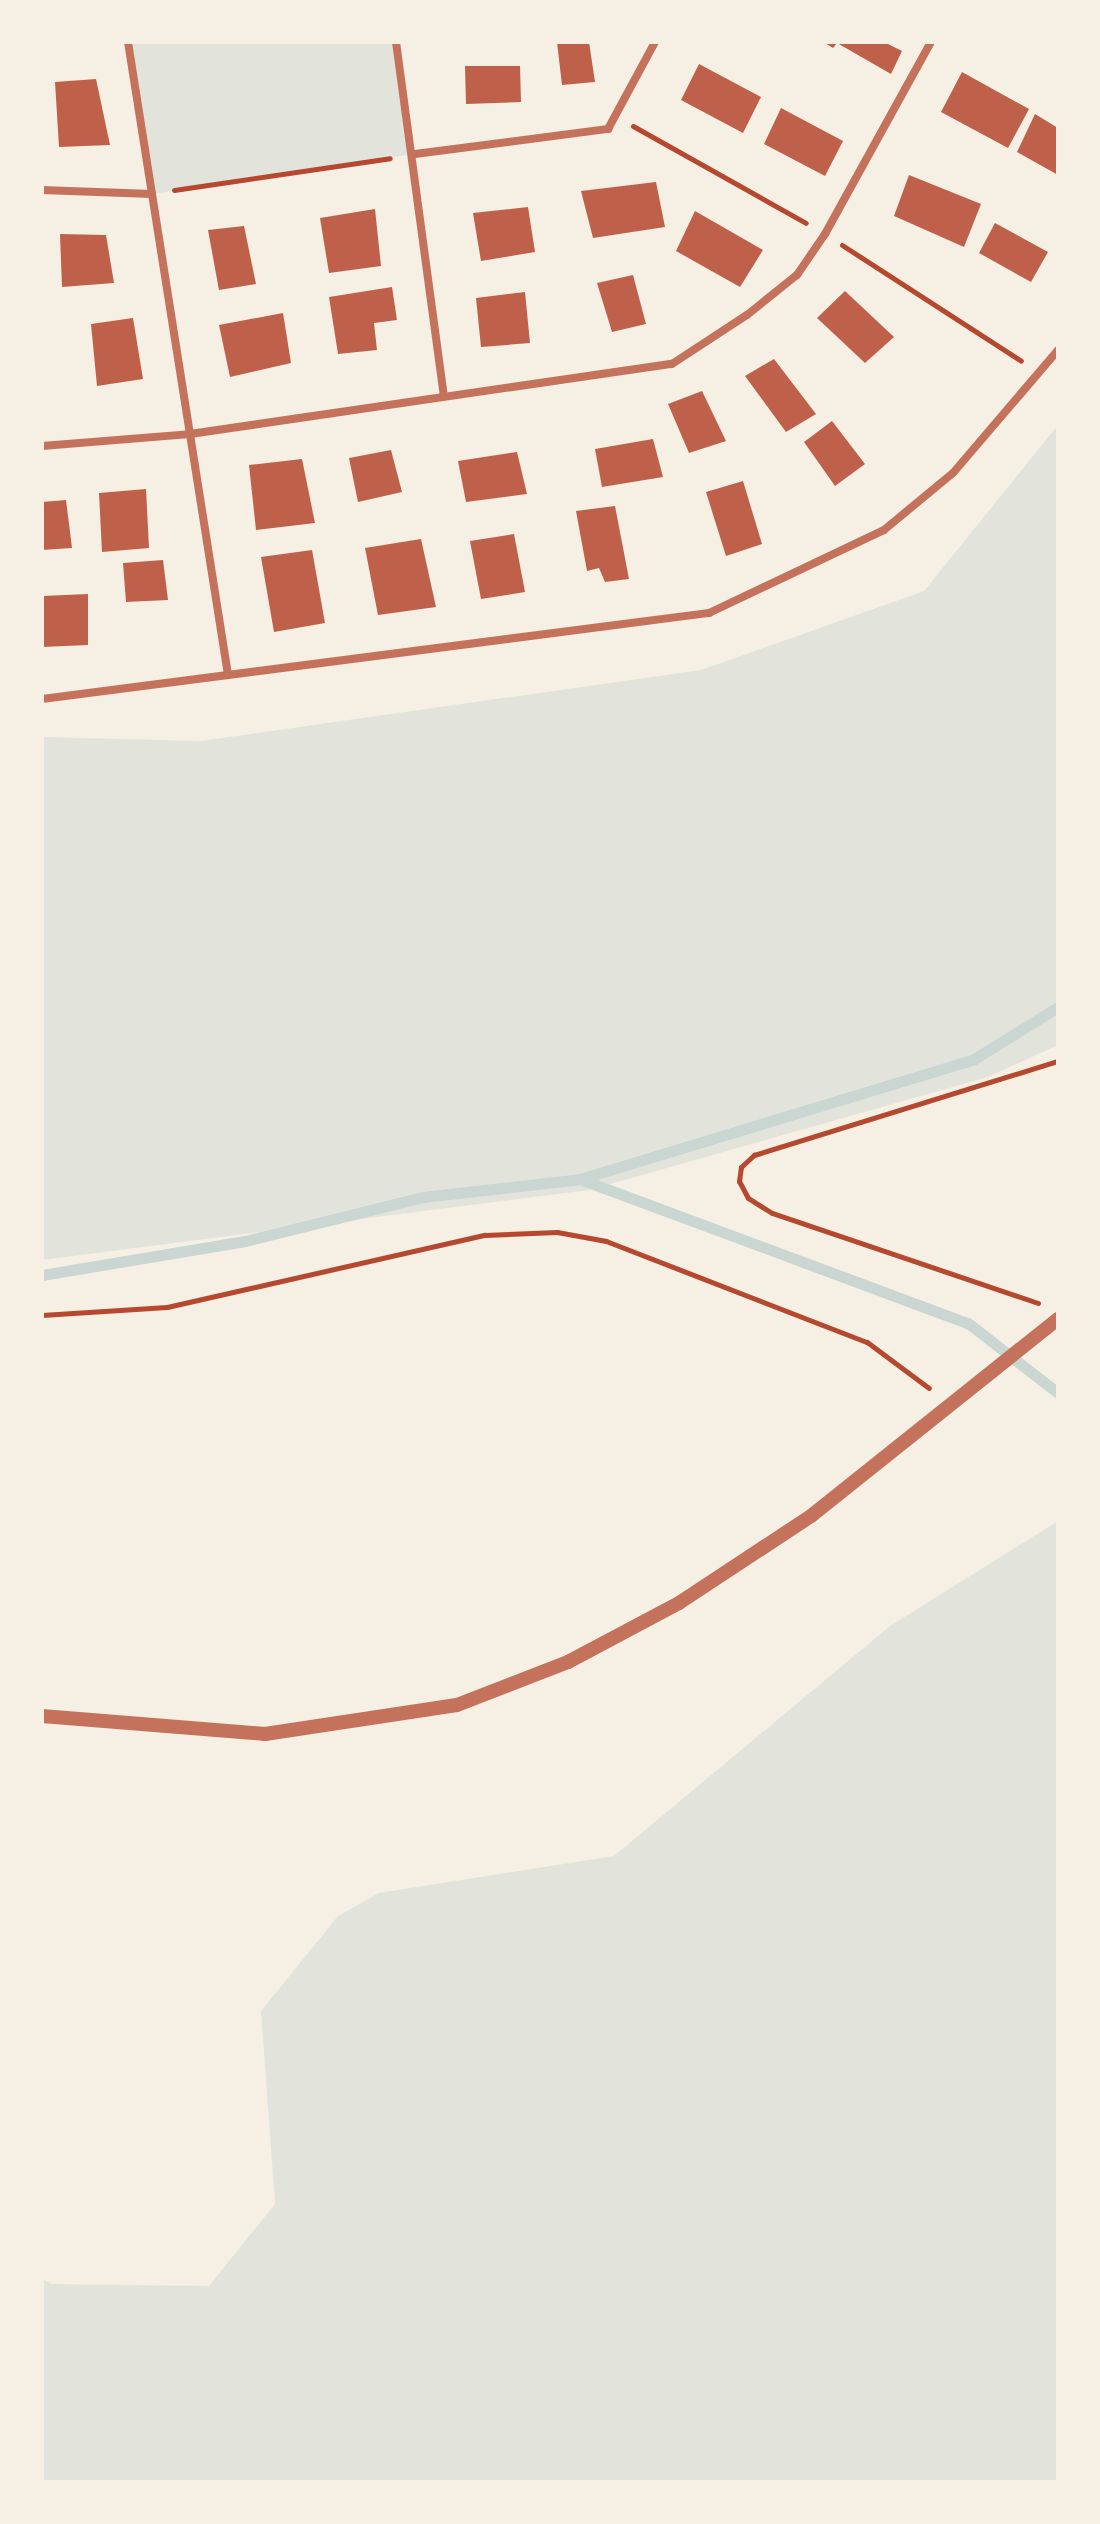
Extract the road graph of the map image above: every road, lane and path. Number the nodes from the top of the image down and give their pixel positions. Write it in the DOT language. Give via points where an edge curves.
graph roads {
  1 [pos="128,42"];
  2 [pos="396,42"];
  3 [pos="655,42"];
  4 [pos="931,42"];
  5 [pos="415,154"];
  6 [pos="42,190"];
  7 [pos="152,194"];
  8 [pos="1058,350"];
  9 [pos="444,395"];
  10 [pos="190,434"];
  11 [pos="42,446"];
  12 [pos="228,675"];
  13 [pos="42,699"];
  14 [pos="1058,1061"];
  15 [pos="1045,1306"];
  16 [pos="42,1315"];
  17 [pos="1058,1319"];
  18 [pos="950,1409"];
  19 [pos="42,1716"];
  1 -- 7 [label="street"];
  2 -- 5 [label="street"];
  3 -- 5 [label="street" via="608,129"];
  4 -- 9 [label="street" via="825,234 797,275 747,315 672,364"];
  5 -- 7 [label="path"];
  5 -- 9 [label="street"];
  6 -- 7 [label="street"];
  7 -- 10 [label="street"];
  8 -- 12 [label="street" via="953,473 884,530 709,613"];
  9 -- 10 [label="street"];
  10 -- 11 [label="street"];
  10 -- 12 [label="street"];
  12 -- 13 [label="street"];
  14 -- 15 [label="path" via="754,1155 741,1167 739,1181 748,1198 772,1213"];
  16 -- 18 [label="path" via="167,1307 485,1235 557,1232 606,1241 867,1342"];
  17 -- 18 [label="street"];
  18 -- 19 [label="street" via="811,1516 679,1603 568,1662 457,1705 265,1734"];
}
